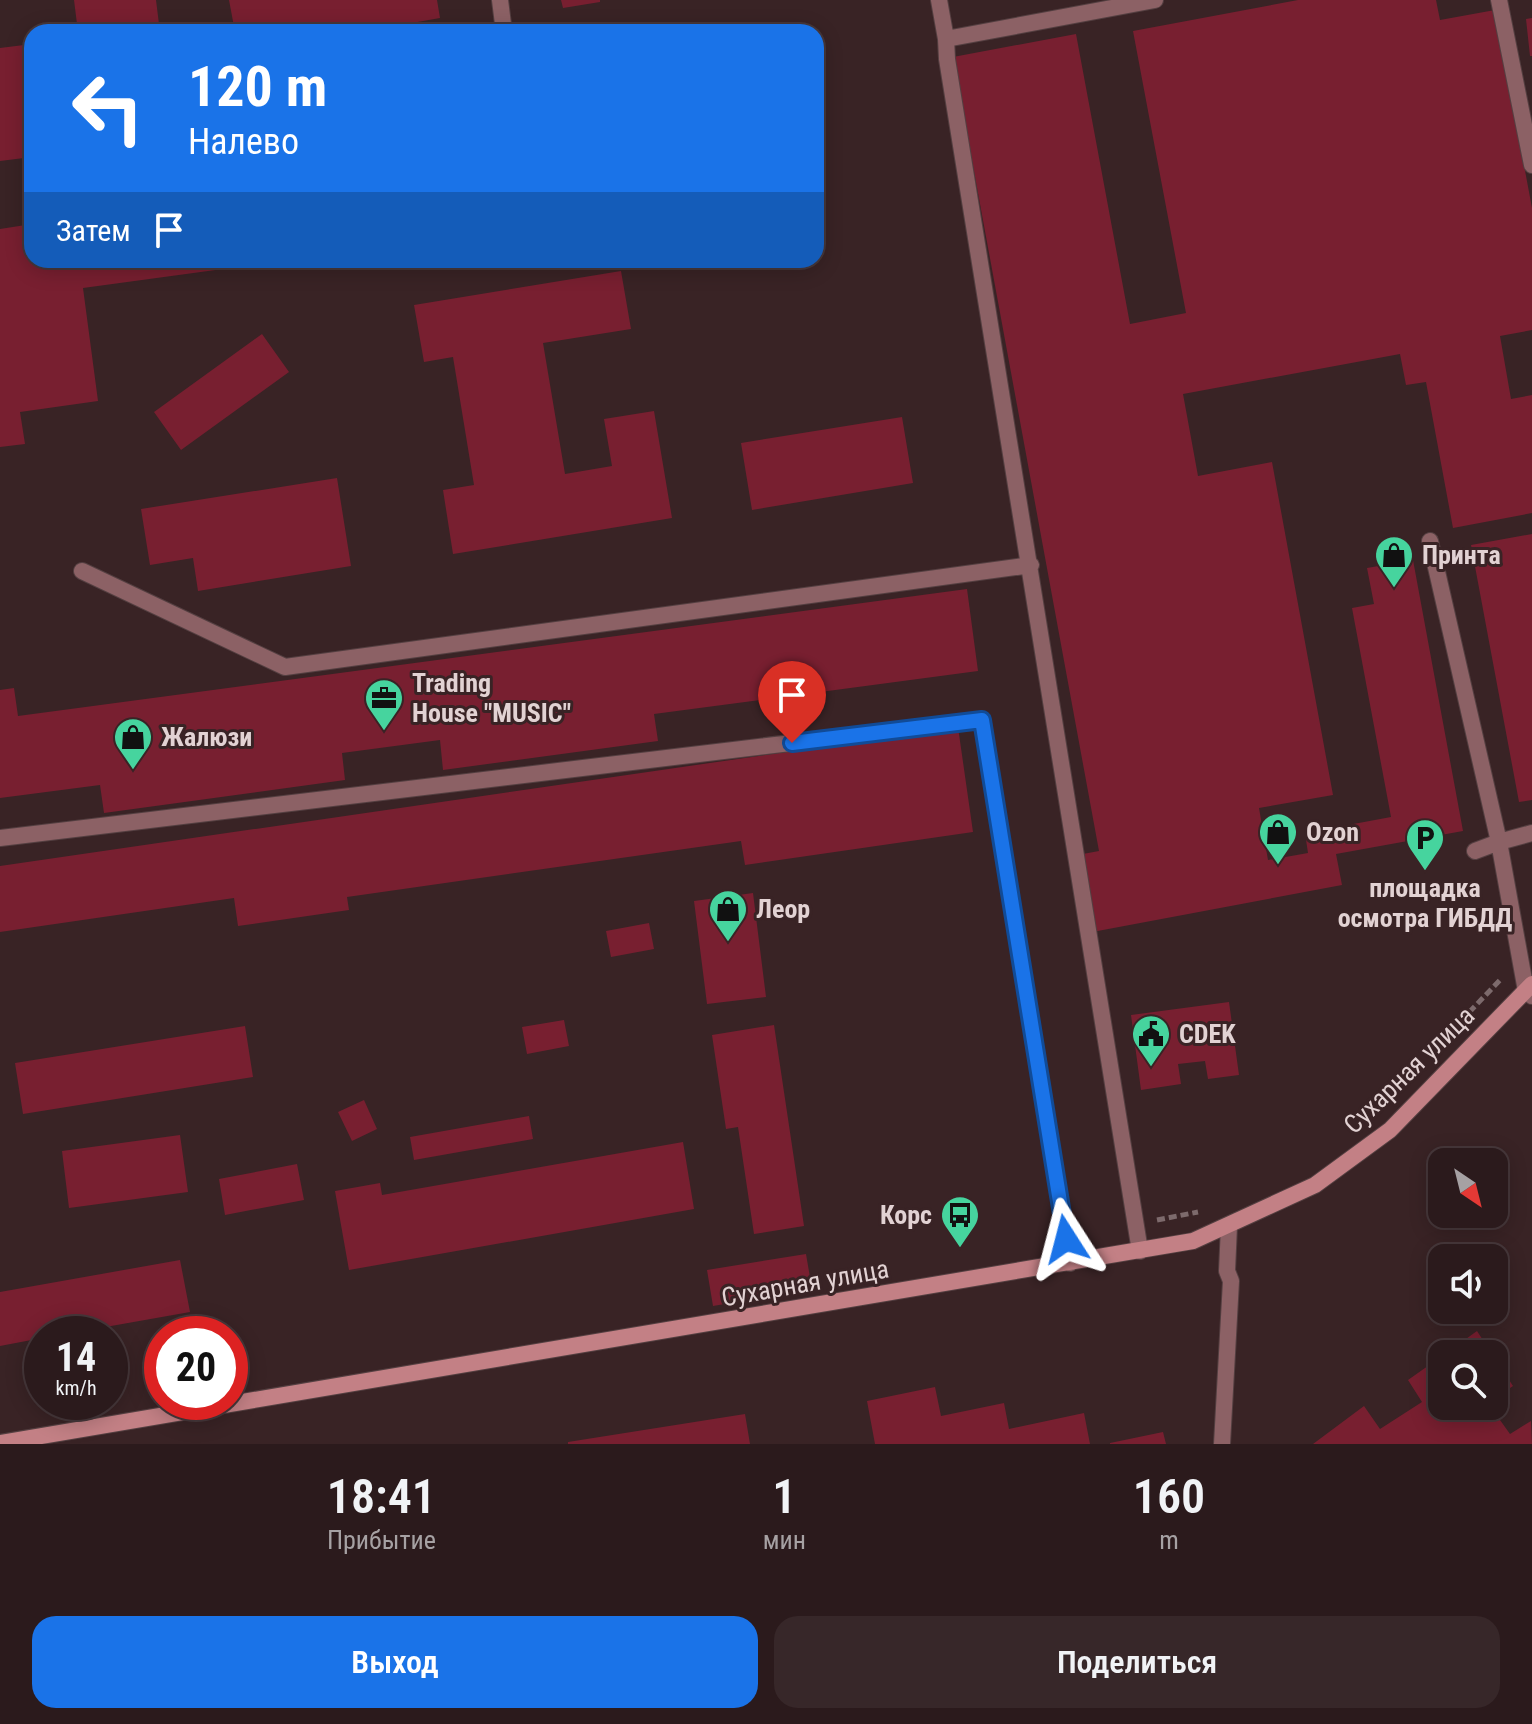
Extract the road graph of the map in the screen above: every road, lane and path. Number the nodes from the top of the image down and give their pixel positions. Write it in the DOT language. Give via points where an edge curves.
graph roads {
  1 [pos="500,0"];
  2 [pos="939,0"];
  3 [pos="1155,0"];
  4 [pos="1499,0"];
  5 [pos="503,24"];
  6 [pos="946,39"];
  7 [pos="1532,165"];
  8 [pos="1430,541"];
  9 [pos="1031,565"];
  10 [pos="82,571"];
  11 [pos="1532,833"];
  12 [pos="0,838"];
  13 [pos="1499,842"];
  14 [pos="1475,851"];
  15 [pos="1521,958"];
  16 [pos="1530,990"];
  17 [pos="1425,1059"];
  18 [pos="1210,1210"];
  19 [pos="1135,1224"];
  20 [pos="1229,1226"];
  21 [pos="1140,1251"];
  22 [pos="1070,1263"];
  23 [pos="0,1443"];
  24 [pos="1222,1444"];
  1 -- 5 [label="street"];
  2 -- 6 [label="street"];
  3 -- 6 [label="street"];
  4 -- 7 [label="street"];
  6 -- 9 [label="street"];
  8 -- 13 [label="street"];
  9 -- 10 [label="street" via="285,667"];
  9 -- 19 [label="street"];
  11 -- 13 [label="street"];
  12 -- 22 [label="street" via="982,720"];
  13 -- 14 [label="street"];
  13 -- 15 [label="street"];
  15 -- 16 [label="street"];
  15 -- 17 [label="path"];
  16 -- 20 [label="street, Сухарная улица" via="1390,1130 1315,1185"];
  18 -- 19 [label="path"];
  19 -- 21 [label="street"];
  20 -- 21 [label="street, Сухарная улица" via="1193,1241"];
  20 -- 24 [label="street"];
  21 -- 22 [label="street, Сухарная улица"];
  22 -- 23 [label="street, Сухарная улица"];
}
